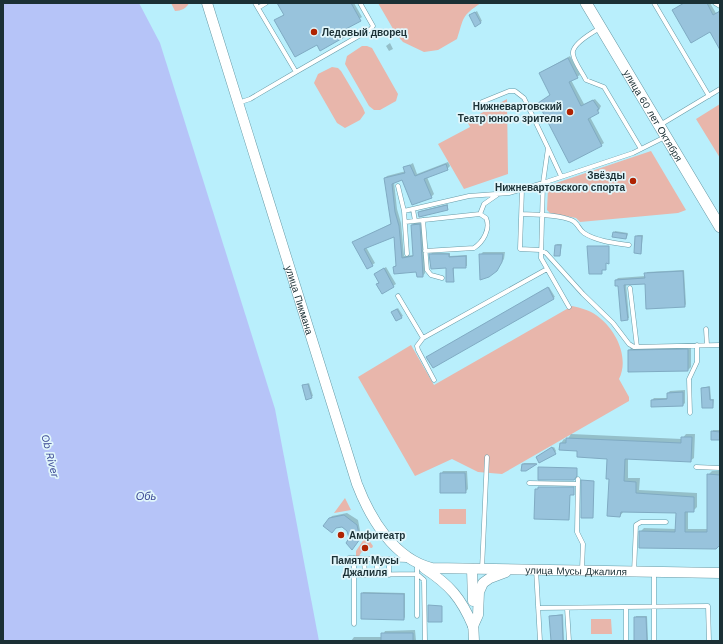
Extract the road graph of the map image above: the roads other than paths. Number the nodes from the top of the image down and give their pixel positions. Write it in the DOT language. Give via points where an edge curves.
graph roads {
  1 [pos="207,3"];
  2 [pos="255,3"];
  3 [pos="266,3"];
  4 [pos="360,3"];
  5 [pos="586,3"];
  6 [pos="654,3"];
  7 [pos="715,3"];
  8 [pos="720,6"];
  9 [pos="258,8"];
  10 [pos="601,28"];
  11 [pos="296,72"];
  12 [pos="720,89"];
  13 [pos="709,96"];
  14 [pos="238,102"];
  15 [pos="482,102"];
  16 [pos="659,126"];
  17 [pos="666,137"];
  18 [pos="548,148"];
  19 [pos="641,149"];
  20 [pos="561,176"];
  21 [pos="543,182"];
  22 [pos="398,186"];
  23 [pos="522,189"];
  24 [pos="498,194"];
  25 [pos="414,209"];
  26 [pos="404,211"];
  27 [pos="480,214"];
  28 [pos="522,214"];
  29 [pos="542,215"];
  30 [pos="423,220"];
  31 [pos="415,221"];
  32 [pos="405,222"];
  33 [pos="720,228"];
  34 [pos="629,245"];
  35 [pos="540,250"];
  36 [pos="425,251"];
  37 [pos="408,254"];
  38 [pos="547,269"];
  39 [pos="442,278"];
  40 [pos="630,288"];
  41 [pos="398,296"];
  42 [pos="569,307"];
  43 [pos="706,329"];
  44 [pos="423,338"];
  45 [pos="697,345"];
  46 [pos="707,345"];
  47 [pos="720,345"];
  48 [pos="637,347"];
  49 [pos="434,380"];
  50 [pos="690,413"];
  51 [pos="487,457"];
  52 [pos="696,468"];
  53 [pos="720,468"];
  54 [pos="578,479"];
  55 [pos="529,483"];
  56 [pos="578,484"];
  57 [pos="666,522"];
  58 [pos="348,558"];
  59 [pos="354,558"];
  60 [pos="364,559"];
  61 [pos="377,559"];
  62 [pos="389,559"];
  63 [pos="414,562"];
  64 [pos="432,568"];
  65 [pos="477,569"];
  66 [pos="521,569"];
  67 [pos="536,569"];
  68 [pos="582,570"];
  69 [pos="634,572"];
  70 [pos="654,572"];
  71 [pos="720,573"];
  72 [pos="417,574"];
  73 [pos="348,575"];
  74 [pos="354,575"];
  75 [pos="365,575"];
  76 [pos="377,575"];
  77 [pos="389,575"];
  78 [pos="626,607"];
  79 [pos="654,607"];
  80 [pos="538,608"];
  81 [pos="567,608"];
  82 [pos="417,616"];
  83 [pos="354,624"];
  84 [pos="473,626"];
  85 [pos="425,641"];
  86 [pos="474,641"];
  87 [pos="540,641"];
  88 [pos="570,641"];
  89 [pos="626,641"];
  90 [pos="654,641"];
  91 [pos="709,641"];
  1 -- 14 [label="street, улица Пикмана"];
  2 -- 9 [label="lane"];
  3 -- 9 [label="lane"];
  4 -- 11 [label="lane" via="373,26 371,29"];
  5 -- 10 [label="main road, улица 60 лет Октября"];
  6 -- 13 [label="lane"];
  7 -- 8 [label="lane"];
  9 -- 11 [label="lane"];
  10 -- 16 [label="main road, улица 60 лет Октября"];
  10 -- 19 [label="lane" via="574,48 573,55 586,80 604,87"];
  11 -- 14 [label="lane" via="250,99"];
  12 -- 13 [label="lane"];
  13 -- 16 [label="lane"];
  14 -- 63 [label="street, улица Пикмана" via="357,484 365,504 381,529 401,552"];
  15 -- 18 [label="lane" via="509,91 520,94 528,104"];
  16 -- 17 [label="main road, улица 60 лет Октября"];
  17 -- 19 [label="lane"];
  17 -- 33 [label="main road, улица 60 лет Октября"];
  18 -- 20 [label="lane"];
  18 -- 21 [label="lane"];
  19 -- 20 [label="lane"];
  20 -- 21 [label="lane"];
  21 -- 23 [label="lane"];
  21 -- 29 [label="lane"];
  22 -- 26 [label="lane"];
  23 -- 24 [label="lane"];
  23 -- 28 [label="lane"];
  24 -- 25 [label="lane" via="469,196"];
  24 -- 27 [label="lane" via="484,204"];
  25 -- 26 [label="lane"];
  25 -- 31 [label="lane"];
  26 -- 32 [label="lane"];
  27 -- 30 [label="lane"];
  27 -- 36 [label="lane" via="486,218 488,225 486,233 476,246 470,249"];
  28 -- 29 [label="lane"];
  28 -- 35 [label="lane" via="520,249"];
  29 -- 34 [label="lane" via="570,220 586,234 604,241"];
  29 -- 35 [label="lane"];
  30 -- 31 [label="lane"];
  30 -- 36 [label="lane"];
  31 -- 32 [label="lane"];
  32 -- 37 [label="lane"];
  35 -- 38 [label="lane"];
  35 -- 48 [label="lane" via="549,256 613,323 629,344"];
  36 -- 39 [label="lane" via="428,272"];
  38 -- 42 [label="lane"];
  38 -- 44 [label="lane"];
  40 -- 48 [label="lane"];
  41 -- 44 [label="lane"];
  43 -- 46 [label="lane"];
  44 -- 49 [label="lane" via="417,346 418,350"];
  45 -- 46 [label="lane"];
  45 -- 48 [label="lane"];
  45 -- 50 [label="lane" via="697,362 689,379"];
  46 -- 47 [label="lane"];
  51 -- 65 [label="lane"];
  52 -- 53 [label="lane"];
  54 -- 56 [label="lane"];
  55 -- 56 [label="lane"];
  56 -- 68 [label="lane" via="577,532 583,544"];
  57 -- 69 [label="lane" via="641,522 636,525"];
  58 -- 59 [label="lane"];
  59 -- 60 [label="lane"];
  59 -- 74 [label="lane"];
  60 -- 61 [label="lane"];
  60 -- 75 [label="lane"];
  61 -- 62 [label="lane"];
  61 -- 76 [label="lane"];
  62 -- 63 [label="lane"];
  62 -- 77 [label="lane"];
  63 -- 64 [label="street, улица Пикмана"];
  63 -- 72 [label="lane"];
  63 -- 84 [label="street" via="453,590"];
  64 -- 65 [label="street, улица Мусы Джалиля"];
  65 -- 66 [label="street, улица Мусы Джалиля"];
  65 -- 84 [label="street"];
  66 -- 67 [label="street, улица Мусы Джалиля"];
  66 -- 84 [label="street" via="498,574 483,583 479,592 478,615"];
  67 -- 68 [label="street, улица Мусы Джалиля"];
  67 -- 80 [label="lane"];
  68 -- 69 [label="street, улица Мусы Джалиля"];
  69 -- 70 [label="street, улица Мусы Джалиля"];
  70 -- 71 [label="street, улица Мусы Джалиля"];
  70 -- 79 [label="lane"];
  72 -- 77 [label="lane"];
  72 -- 82 [label="lane"];
  72 -- 85 [label="lane" via="424,580"];
  73 -- 74 [label="lane"];
  74 -- 75 [label="lane"];
  74 -- 83 [label="lane"];
  75 -- 76 [label="lane"];
  76 -- 77 [label="lane"];
  78 -- 79 [label="lane"];
  78 -- 81 [label="lane"];
  78 -- 89 [label="lane"];
  79 -- 90 [label="lane"];
  79 -- 91 [label="lane" via="708,606"];
  80 -- 81 [label="lane"];
  80 -- 87 [label="lane"];
  81 -- 88 [label="lane"];
  84 -- 86 [label="street"];
}
